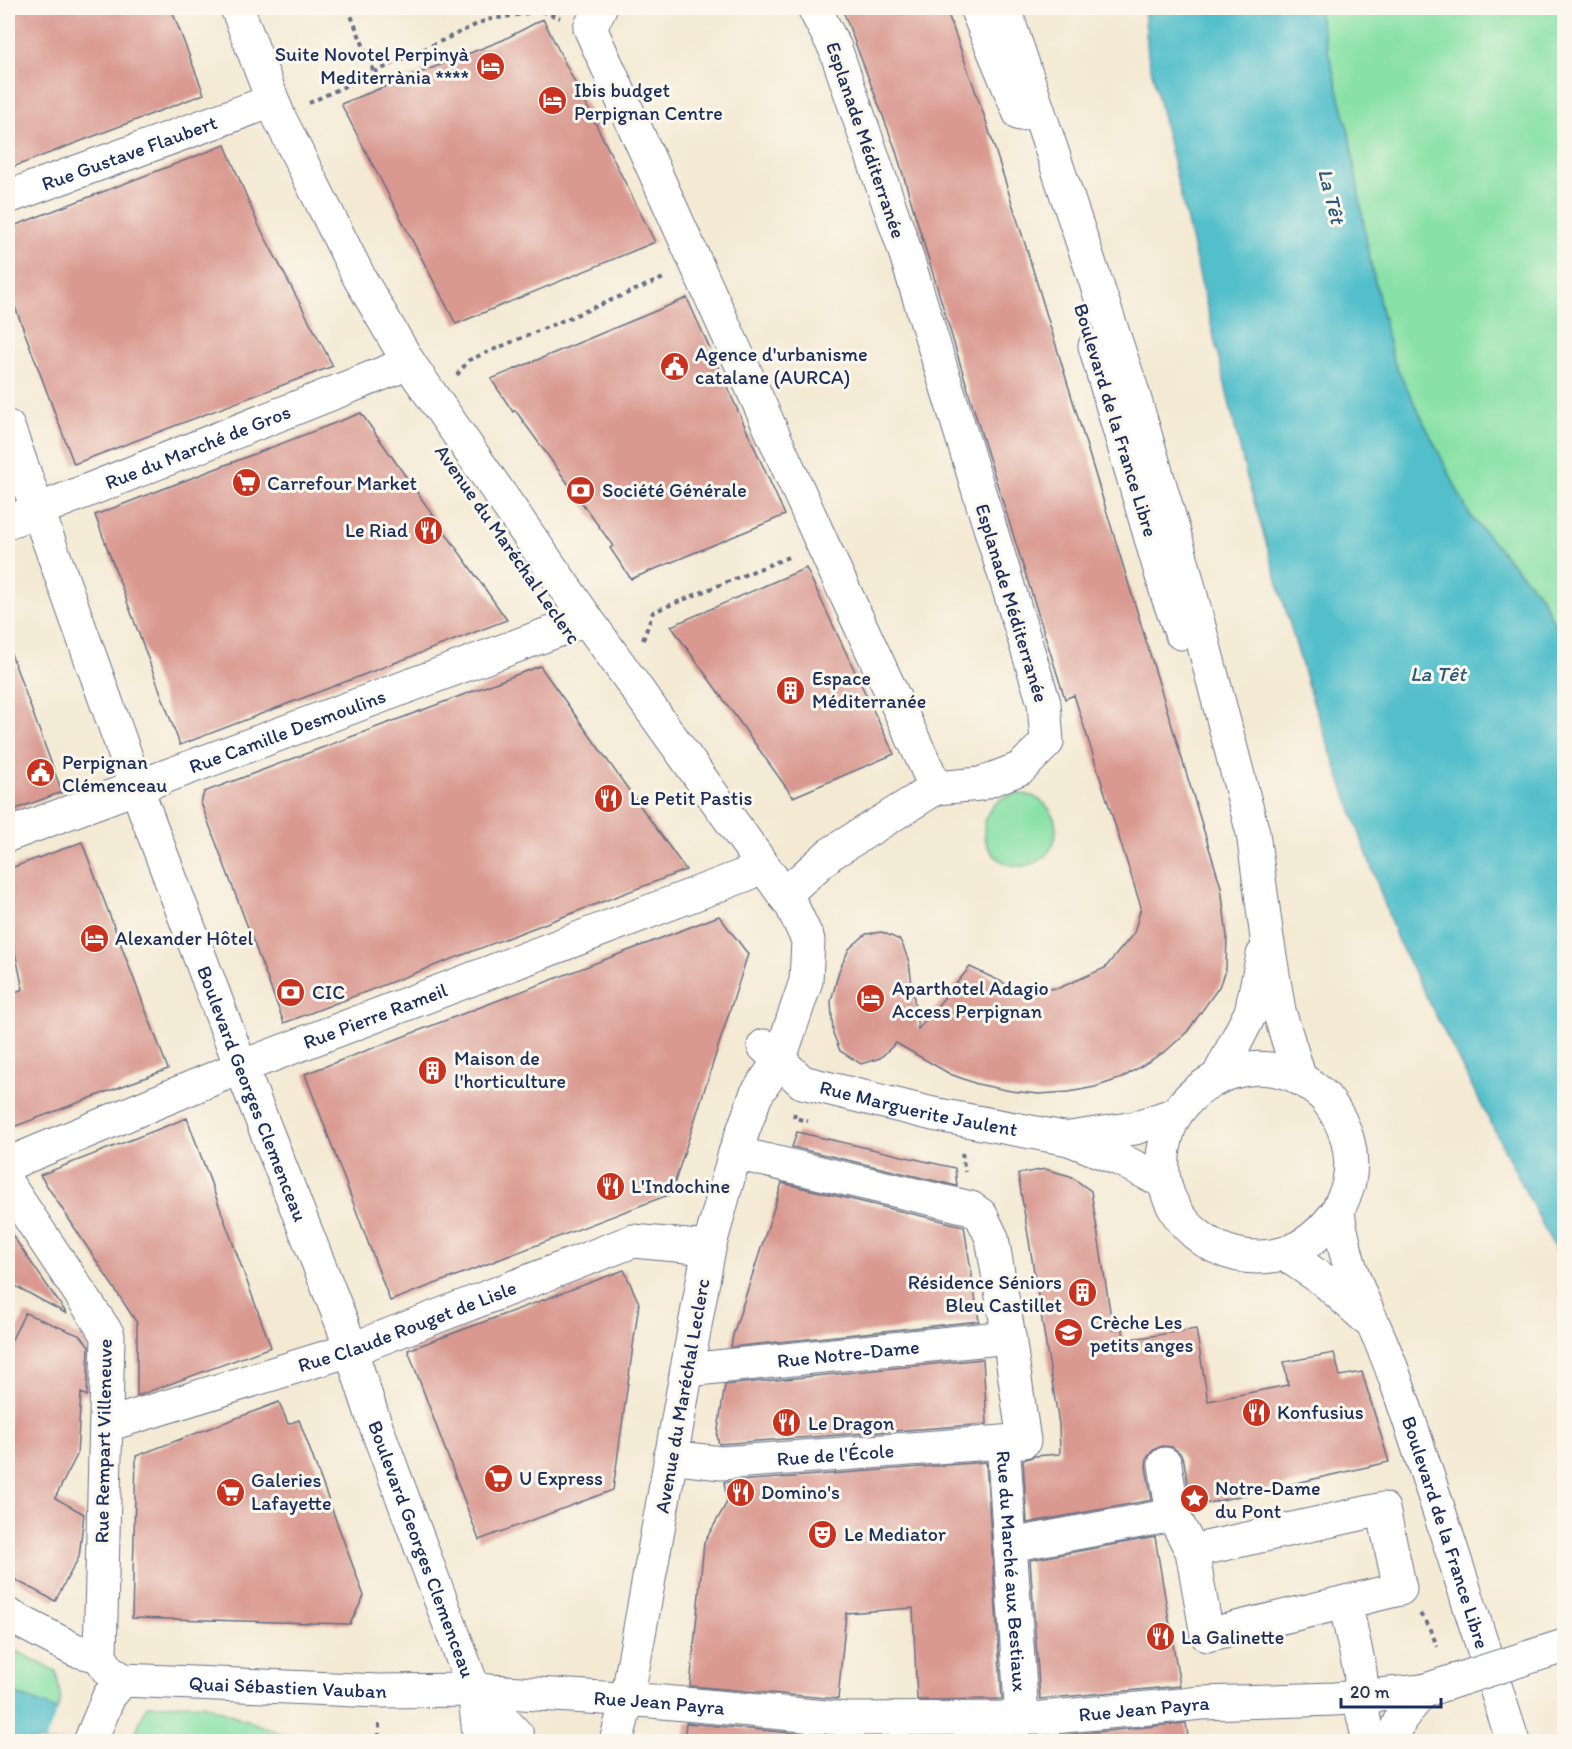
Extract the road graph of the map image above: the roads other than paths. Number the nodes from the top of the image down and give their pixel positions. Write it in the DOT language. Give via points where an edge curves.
graph roads {
  1 [pos="213,8"];
  2 [pos="237,8"];
  3 [pos="814,8"];
  4 [pos="976,8"];
  5 [pos="1004,8"];
  6 [pos="595,18"];
  7 [pos="268,109"];
  8 [pos="8,197"];
  9 [pos="398,368"];
  10 [pos="8,427"];
  11 [pos="22,516"];
  12 [pos="576,623"];
  13 [pos="136,787"];
  14 [pos="936,788"];
  15 [pos="1254,833"];
  16 [pos="8,835"];
  17 [pos="754,870"];
  18 [pos="784,895"];
  19 [pos="1267,938"];
  20 [pos="779,1061"];
  21 [pos="241,1067"];
  22 [pos="1220,1076"];
  23 [pos="1300,1078"];
  24 [pos="1175,1114"];
  25 [pos="1069,1139"];
  26 [pos="735,1153"];
  27 [pos="8,1164"];
  28 [pos="1164,1182"];
  29 [pos="8,1185"];
  30 [pos="1338,1211"];
  31 [pos="709,1248"];
  32 [pos="1285,1254"];
  33 [pos="1374,1325"];
  34 [pos="1009,1337"];
  35 [pos="350,1350"];
  36 [pos="687,1370"];
  37 [pos="107,1425"];
  38 [pos="1003,1442"];
  39 [pos="670,1457"];
  40 [pos="1165,1464"];
  41 [pos="1173,1515"];
  42 [pos="1010,1545"];
  43 [pos="1192,1551"];
  44 [pos="1345,1602"];
  45 [pos="8,1615"];
  46 [pos="1564,1646"];
  47 [pos="100,1656"];
  48 [pos="116,1688"];
  49 [pos="474,1690"];
  50 [pos="1367,1690"];
  51 [pos="1423,1691"];
  52 [pos="627,1700"];
  53 [pos="1021,1703"];
  54 [pos="846,1730"];
  55 [pos="1396,1730"];
  56 [pos="90,1742"];
  57 [pos="480,1742"];
  58 [pos="519,1742"];
  59 [pos="616,1742"];
  60 [pos="1369,1742"];
  61 [pos="1513,1742"];
  1 -- 7 [label="street, Avenue du Maréchal Leclerc"];
  2 -- 7 [label="street, Avenue du Maréchal Leclerc"];
  3 -- 14 [label="street, Esplanade Méditerranée" via="836,48 903,245 1044,703 1047,742 1021,768 980,784"];
  4 -- 15 [label="street, Boulevard de la France Libre" via="1024,123 1168,597"];
  5 -- 15 [label="street, Boulevard de la France Libre" via="1132,390"];
  6 -- 14 [label="street" via="696,264"];
  7 -- 8 [label="street, Rue Gustave Flaubert"];
  7 -- 9 [label="street, Avenue du Maréchal Leclerc" via="301,212"];
  9 -- 11 [label="street, Rue du Marché de Gros"];
  9 -- 12 [label="street, Avenue du Maréchal Leclerc"];
  9 -- 12 [label="street, Avenue du Maréchal Leclerc" via="436,404"];
  10 -- 11 [label="street, Boulevard Georges Clemenceau"];
  11 -- 13 [label="street, Boulevard Georges Clemenceau"];
  12 -- 13 [label="street, Rue Camille Desmoulins"];
  12 -- 17 [label="street, Avenue du Maréchal Leclerc"];
  12 -- 17 [label="street, Avenue du Maréchal Leclerc" via="622,668"];
  13 -- 16 [label="street, Rue Camille Desmoulins"];
  13 -- 21 [label="street, Boulevard Georges Clemenceau"];
  14 -- 18 [label="street" via="830,854"];
  15 -- 19 [label="street, Boulevard de la France Libre"];
  17 -- 18 [label="street, Avenue du Maréchal Leclerc"];
  17 -- 20 [label="street, Avenue du Maréchal Leclerc" via="781,928 788,959 764,1047"];
  17 -- 21 [label="street, Rue Pierre Rameil"];
  18 -- 20 [label="street, Avenue du Maréchal Leclerc" via="808,940 806,981"];
  19 -- 22 [label="street, Boulevard de la France Libre" via="1251,1012"];
  19 -- 23 [label="street, Boulevard de la France Libre" via="1279,1011"];
  20 -- 25 [label="street, Rue Marguerite Jaulent" via="802,1082 844,1094"];
  20 -- 26 [label="street, Avenue du Maréchal Leclerc" via="756,1095"];
  21 -- 27 [label="street, Rue Pierre Rameil"];
  21 -- 35 [label="street, Boulevard Georges Clemenceau"];
  22 -- 23 [label="street" via="1246,1068 1274,1069"];
  22 -- 24 [label="street" via="1194,1091"];
  23 -- 30 [label="street" via="1325,1097 1342,1122 1351,1152 1349,1182"];
  24 -- 25 [label="street, Rue Marguerite Jaulent" via="1135,1128"];
  24 -- 28 [label="street" via="1162,1159"];
  25 -- 28 [label="street, Rue Marguerite Jaulent"];
  26 -- 31 [label="street, Avenue du Maréchal Leclerc"];
  26 -- 34 [label="street, Rue du Marché aux Bestiaux" via="971,1208 981,1215 992,1238"];
  28 -- 32 [label="street" via="1173,1207 1188,1228 1209,1245 1233,1255 1259,1258"];
  29 -- 37 [label="street, Rue Rempart Villeneuve" via="108,1335"];
  30 -- 32 [label="street" via="1324,1230"];
  30 -- 33 [label="street, Boulevard de la France Libre" via="1348,1266"];
  31 -- 35 [label="street, Rue Claude Rouget de Lisle" via="633,1241"];
  31 -- 36 [label="street, Avenue du Maréchal Leclerc"];
  32 -- 33 [label="street, Boulevard de la France Libre" via="1324,1281"];
  33 -- 61 [label="street, Boulevard de la France Libre" via="1388,1356"];
  34 -- 36 [label="street, Rue Notre-Dame"];
  34 -- 38 [label="street, Rue du Marché aux Bestiaux" via="1024,1441"];
  35 -- 37 [label="street, Rue Claude Rouget de Lisle"];
  35 -- 49 [label="street, Boulevard Georges Clemenceau"];
  36 -- 39 [label="street, Avenue du Maréchal Leclerc"];
  37 -- 47 [label="street, Rue Rempart Villeneuve"];
  38 -- 39 [label="street, Rue de l'École" via="722,1463"];
  38 -- 42 [label="street, Rue du Marché aux Bestiaux"];
  39 -- 52 [label="street, Avenue du Maréchal Leclerc"];
  40 -- 41 [label="street"];
  41 -- 42 [label="street"];
  41 -- 43 [label="street"];
  42 -- 53 [label="street, Rue du Marché aux Bestiaux"];
  43 -- 44 [label="street" via="1207,1635"];
  43 -- 44 [label="street" via="1383,1509 1400,1589"];
  44 -- 50 [label="street"];
  45 -- 47 [label="street" via="75,1650"];
  46 -- 51 [label="street, Rue Jean Payra, bridge"];
  47 -- 48 [label="street"];
  48 -- 49 [label="street, Quai Sébastien Vauban"];
  48 -- 56 [label="street"];
  49 -- 52 [label="street, Rue Jean Payra"];
  49 -- 57 [label="street"];
  49 -- 58 [label="street" via="517,1735"];
  50 -- 51 [label="street, Rue Jean Payra"];
  50 -- 54 [label="street, Rue Jean Payra" via="1043,1718"];
  50 -- 55 [label="street"];
  50 -- 60 [label="street"];
  51 -- 55 [label="street"];
  52 -- 54 [label="street, Rue Jean Payra"];
  52 -- 59 [label="street, Avenue du Maréchal Leclerc"];
}
